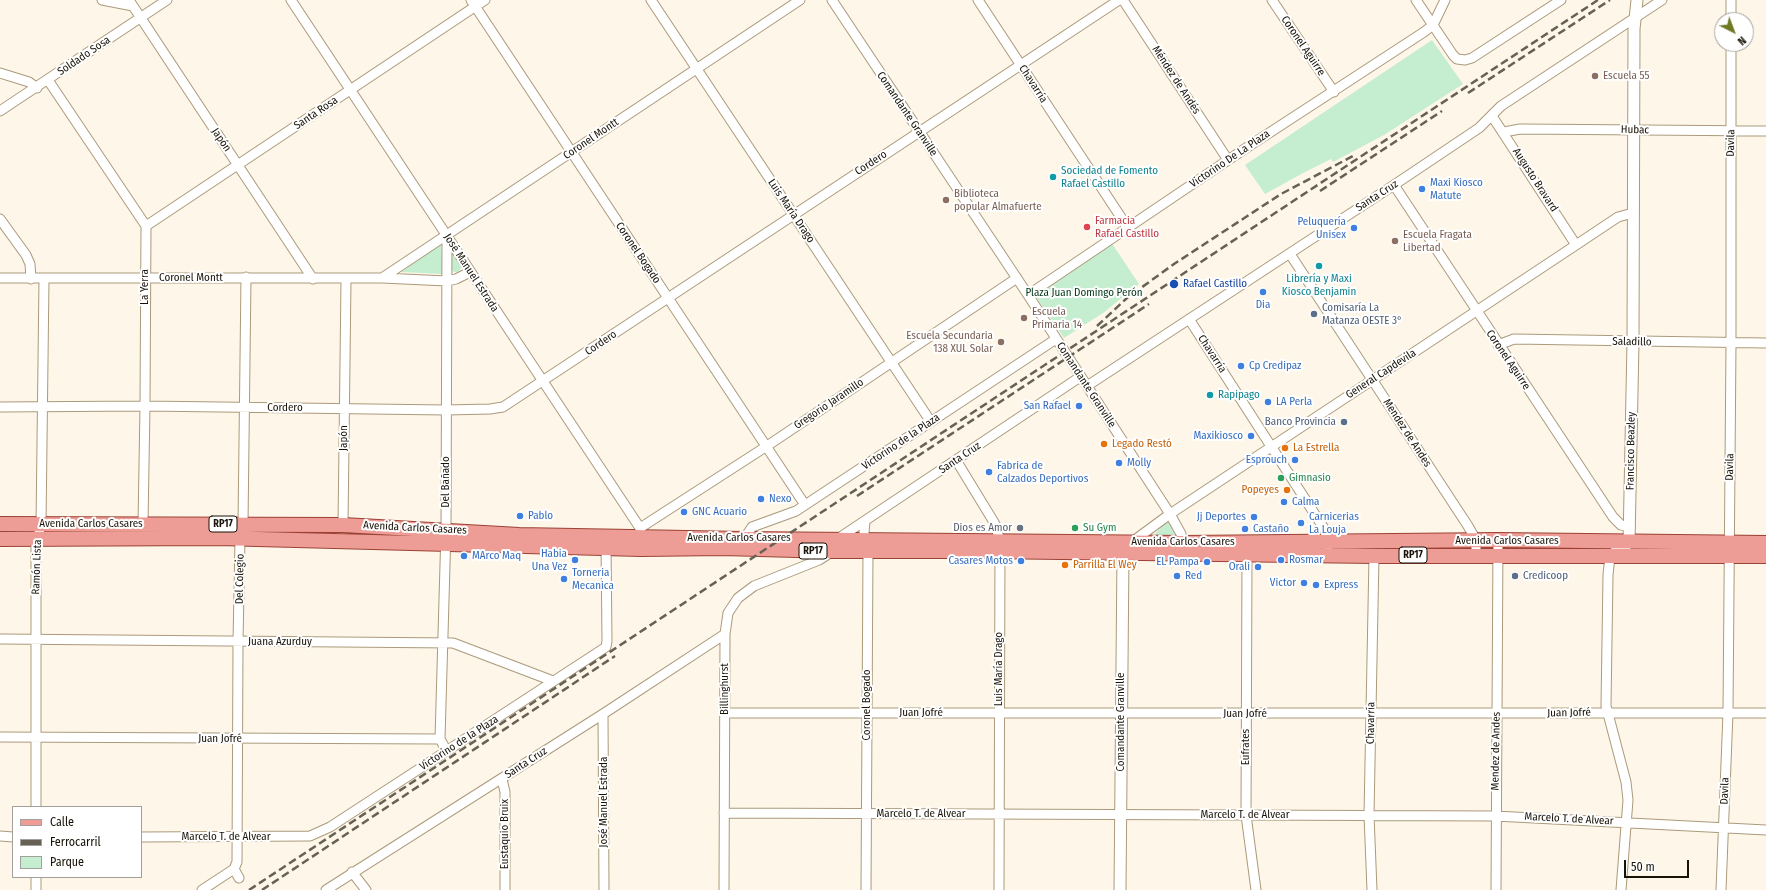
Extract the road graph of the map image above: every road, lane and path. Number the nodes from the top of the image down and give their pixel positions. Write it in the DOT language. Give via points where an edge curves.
graph roads {
  1 [pos="102,0"];
  2 [pos="168,0"];
  3 [pos="291,0"];
  4 [pos="485,0"];
  5 [pos="651,0"];
  6 [pos="800,0"];
  7 [pos="832,0"];
  8 [pos="978,0"];
  9 [pos="1119,0"];
  10 [pos="1123,0"];
  11 [pos="1272,0"];
  12 [pos="1416,0"];
  13 [pos="1445,0"];
  14 [pos="1637,0"];
  15 [pos="1662,0"];
  16 [pos="1731,0"];
  17 [pos="1555,2"];
  18 [pos="131,3"];
  19 [pos="473,3"];
  20 [pos="1731,12"];
  21 [pos="141,18"];
  22 [pos="1635,18"];
  23 [pos="1433,25"];
  24 [pos="1731,52"];
  25 [pos="1021,65"];
  26 [pos="696,69"];
  27 [pos="0,73"];
  28 [pos="48,80"];
  29 [pos="37,88"];
  30 [pos="351,90"];
  31 [pos="1334,92"];
  32 [pos="0,111"];
  33 [pos="1492,116"];
  34 [pos="1634,130"];
  35 [pos="1731,131"];
  36 [pos="1766,131"];
  37 [pos="919,132"];
  38 [pos="1504,132"];
  39 [pos="571,153"];
  40 [pos="1228,160"];
  41 [pos="238,165"];
  42 [pos="1394,185"];
  43 [pos="1633,213"];
  44 [pos="794,214"];
  45 [pos="0,219"];
  46 [pos="146,226"];
  47 [pos="1128,228"];
  48 [pos="446,236"];
  49 [pos="1576,245"];
  50 [pos="1290,254"];
  51 [pos="470,272"];
  52 [pos="0,278"];
  53 [pos="145,278"];
  54 [pos="246,278"];
  55 [pos="382,278"];
  56 [pos="1016,278"];
  57 [pos="31,279"];
  58 [pos="44,279"];
  59 [pos="314,279"];
  60 [pos="346,280"];
  61 [pos="447,281"];
  62 [pos="1028,295"];
  63 [pos="668,298"];
  64 [pos="1476,312"];
  65 [pos="1189,319"];
  66 [pos="1056,339"];
  67 [pos="1633,342"];
  68 [pos="1731,342"];
  69 [pos="1766,343"];
  70 [pos="1498,345"];
  71 [pos="890,362"];
  72 [pos="1080,377"];
  73 [pos="1372,380"];
  74 [pos="543,382"];
  75 [pos="1087,386"];
  76 [pos="145,406"];
  77 [pos="0,407"];
  78 [pos="44,407"];
  79 [pos="244,408"];
  80 [pos="344,409"];
  81 [pos="446,410"];
  82 [pos="931,422"];
  83 [pos="767,446"];
  84 [pos="1272,446"];
  85 [pos="956,460"];
  86 [pos="806,505"];
  87 [pos="1170,514"];
  88 [pos="865,521"];
  89 [pos="0,524"];
  90 [pos="142,524"];
  91 [pos="243,524"];
  92 [pos="41,525"];
  93 [pos="344,525"];
  94 [pos="1630,527"];
  95 [pos="445,536"];
  96 [pos="37,538"];
  97 [pos="641,538"];
  98 [pos="839,538"];
  99 [pos="0,539"];
  100 [pos="240,539"];
  101 [pos="744,539"];
  102 [pos="1476,540"];
  103 [pos="1498,540"];
  104 [pos="606,542"];
  105 [pos="1132,542"];
  106 [pos="1629,543"];
  107 [pos="1766,543"];
  108 [pos="867,546"];
  109 [pos="1000,547"];
  110 [pos="1182,548"];
  111 [pos="1328,548"];
  112 [pos="1729,550"];
  113 [pos="833,552"];
  114 [pos="1123,553"];
  115 [pos="1247,555"];
  116 [pos="1476,555"];
  117 [pos="1498,555"];
  118 [pos="1374,556"];
  119 [pos="1610,556"];
  120 [pos="1766,556"];
  121 [pos="725,634"];
  122 [pos="0,639"];
  123 [pos="36,640"];
  124 [pos="238,642"];
  125 [pos="443,642"];
  126 [pos="553,681"];
  127 [pos="867,712"];
  128 [pos="999,712"];
  129 [pos="1607,712"];
  130 [pos="724,713"];
  131 [pos="1121,713"];
  132 [pos="1372,713"];
  133 [pos="1497,713"];
  134 [pos="1728,713"];
  135 [pos="1766,713"];
  136 [pos="603,714"];
  137 [pos="1246,714"];
  138 [pos="0,737"];
  139 [pos="37,737"];
  140 [pos="238,739"];
  141 [pos="440,739"];
  142 [pos="446,750"];
  143 [pos="502,779"];
  144 [pos="36,806"];
  145 [pos="724,813"];
  146 [pos="867,814"];
  147 [pos="1000,814"];
  148 [pos="1121,815"];
  149 [pos="1246,815"];
  150 [pos="1370,815"];
  151 [pos="1496,816"];
  152 [pos="1626,822"];
  153 [pos="1724,827"];
  154 [pos="1766,830"];
  155 [pos="0,836"];
  156 [pos="12,836"];
  157 [pos="310,836"];
  158 [pos="142,837"];
  159 [pos="238,837"];
  160 [pos="234,869"];
  161 [pos="352,872"];
  162 [pos="36,878"];
  163 [pos="239,878"];
  164 [pos="36,890"];
  165 [pos="202,890"];
  166 [pos="326,890"];
  167 [pos="366,890"];
  168 [pos="505,890"];
  169 [pos="604,890"];
  170 [pos="724,890"];
  171 [pos="866,890"];
  172 [pos="999,890"];
  173 [pos="1120,890"];
  174 [pos="1256,890"];
  175 [pos="1372,890"];
  176 [pos="1496,890"];
  177 [pos="1621,890"];
  178 [pos="1721,890"];
  1 -- 18 [label="street"];
  2 -- 21 [label="street, Soldado Sosa"];
  3 -- 30 [label="street, José Manuel Estrada"];
  4 -- 19 [label="street, Santa Rosa"];
  5 -- 26 [label="street, Luis María Drago"];
  6 -- 26 [label="street, Coronel Montt"];
  7 -- 37 [label="street, Comandante Granville"];
  8 -- 25 [label="street, Chavarría"];
  9 -- 25 [label="street, Cordero"];
  10 -- 40 [label="street, Méndez de Andés"];
  11 -- 31 [label="street, Coronel Aguirre"];
  12 -- 23 [label="street"];
  13 -- 23 [label="street"];
  14 -- 22 [label="street, Francisco Beazley"];
  15 -- 22 [label="street, Santa Cruz"];
  16 -- 20 [label="street"];
  17 -- 23 [label="street" via="1472,58 1465,60 1457,59 1453,55"];
  18 -- 21 [label="street, Japón"];
  19 -- 30 [label="street, Santa Rosa"];
  19 -- 39 [label="street, Coronel Bogado"];
  21 -- 28 [label="street, Soldado Sosa"];
  21 -- 41 [label="street, Japón"];
  22 -- 33 [label="street, Santa Cruz" via="1501,106"];
  22 -- 34 [label="street, Francisco Beazley"];
  23 -- 31 [label="street, Victorino De La Plaza"];
  24 -- 35 [label="street, Davila"];
  25 -- 37 [label="street, Cordero"];
  25 -- 47 [label="street, Chavarría"];
  26 -- 39 [label="street, Coronel Montt"];
  26 -- 44 [label="street, Luis María Drago"];
  27 -- 29 [label="street" via="25,80"];
  28 -- 29 [label="street, Soldado Sosa"];
  28 -- 46 [label="street"];
  29 -- 32 [label="street, Soldado Sosa"];
  30 -- 41 [label="street, Santa Rosa"];
  30 -- 48 [label="street, José Manuel Estrada"];
  31 -- 40 [label="street, Victorino De La Plaza"];
  33 -- 38 [label="street, Augusto Bravard"];
  33 -- 42 [label="street, Santa Cruz" via="1479,128"];
  34 -- 35 [label="street, Hubac"];
  34 -- 38 [label="street, Hubac" via="1520,129"];
  34 -- 43 [label="street, Francisco Beazley"];
  35 -- 36 [label="street, Hubac"];
  35 -- 68 [label="street, Davila"];
  37 -- 44 [label="street, Cordero"];
  37 -- 56 [label="street, Comandante Granville"];
  38 -- 49 [label="street, Augusto Bravard"];
  39 -- 48 [label="street, Coronel Montt"];
  39 -- 63 [label="street, Coronel Bogado"];
  40 -- 47 [label="street, Victorino De La Plaza"];
  41 -- 46 [label="street, Santa Rosa"];
  41 -- 59 [label="street, Japón"];
  42 -- 50 [label="street, Santa Cruz"];
  42 -- 64 [label="street, Coronel Aguirre"];
  43 -- 49 [label="street, General Capdevila" via="1618,217"];
  43 -- 67 [label="street, Francisco Beazley"];
  44 -- 63 [label="street, Cordero"];
  44 -- 71 [label="street, Luis María Drago"];
  45 -- 57 [label="street" via="26,255 30,264"];
  46 -- 53 [label="street, La Yerra"];
  47 -- 62 [label="street, Victorino De La Plaza"];
  48 -- 51 [label="street, José Manuel Estrada"];
  48 -- 55 [label="street, Coronel Montt"];
  48 -- 61 [label="street, Del Bañado"];
  49 -- 64 [label="street, General Capdevila"];
  50 -- 65 [label="street, Santa Cruz"];
  50 -- 73 [label="street, Mendez de Andes"];
  51 -- 61 [label="street, Coronel Montt"];
  51 -- 74 [label="street, José Manuel Estrada"];
  52 -- 57 [label="street, Coronel Montt"];
  53 -- 54 [label="street, Coronel Montt"];
  53 -- 58 [label="street, Coronel Montt"];
  53 -- 76 [label="street, La Yerra"];
  54 -- 59 [label="street, Coronel Montt"];
  54 -- 79 [label="street, Del Colegio"];
  55 -- 60 [label="street, Coronel Montt"];
  55 -- 61 [label="street, Coronel Montt"];
  56 -- 62 [label="street, Comandante Granville"];
  56 -- 71 [label="street, Gregorio Jaramillo"];
  57 -- 58 [label="street, Coronel Montt"];
  58 -- 78 [label="street, Ramón Lista"];
  59 -- 60 [label="street, Coronel Montt"];
  60 -- 80 [label="street, Japón"];
  61 -- 81 [label="street, Del Bañado"];
  62 -- 66 [label="street, Comandante Granville"];
  63 -- 74 [label="street, Cordero"];
  63 -- 83 [label="street, Coronel Bogado"];
  64 -- 70 [label="street, Coronel Aguirre"];
  64 -- 73 [label="street, General Capdevila"];
  65 -- 75 [label="street, Santa Cruz"];
  65 -- 84 [label="street, Chavarría"];
  66 -- 72 [label="street, Comandante Granville"];
  66 -- 82 [label="street, Victorino de la Plaza"];
  67 -- 68 [label="street, Saladillo"];
  67 -- 70 [label="street, Saladillo" via="1514,339"];
  67 -- 94 [label="street, Francisco Beazley"];
  68 -- 69 [label="street, Saladillo"];
  68 -- 112 [label="street, Davila"];
  70 -- 94 [label="street, Coronel Aguirre" via="1613,517 1621,525"];
  71 -- 82 [label="street, Luis María Drago"];
  71 -- 83 [label="street, Gregorio Jaramillo"];
  72 -- 75 [label="street, Comandante Granville"];
  72 -- 85 [label="street, Santa Cruz"];
  73 -- 84 [label="street, General Capdevila"];
  73 -- 102 [label="street, Mendez de Andes"];
  74 -- 81 [label="street, Cordero" via="497,409"];
  74 -- 97 [label="street, José Manuel Estrada"];
  75 -- 87 [label="street, Comandante Granville"];
  76 -- 78 [label="street, Cordero"];
  76 -- 79 [label="street, Cordero"];
  76 -- 90 [label="street, La Yerra"];
  77 -- 78 [label="street, Cordero"];
  78 -- 92 [label="street, Ramón Lista"];
  79 -- 80 [label="street, Cordero"];
  79 -- 91 [label="street, Del Colegio"];
  80 -- 81 [label="street, Cordero"];
  80 -- 93 [label="street, Japón"];
  81 -- 95 [label="street, Del Bañado"];
  82 -- 86 [label="street, Victorino de la Plaza"];
  83 -- 86 [label="street, Coronel Bogado"];
  83 -- 97 [label="street, Gregorio Jaramillo"];
  84 -- 87 [label="street, General Capdevila"];
  84 -- 111 [label="street, Chavarría" via="1325,530"];
  85 -- 88 [label="street, Santa Cruz"];
  85 -- 109 [label="street, Luis María Drago" via="995,524"];
  86 -- 101 [label="street, Victorino de la Plaza" via="796,512 752,527"];
  87 -- 105 [label="street, General Capdevila"];
  87 -- 110 [label="street, Comandante Granville" via="1181,534"];
  88 -- 98 [label="street, Santa Cruz"];
  88 -- 108 [label="street, Coronel Bogado"];
  89 -- 92 [label="main road, Avenida Carlos Casares / RP17"];
  90 -- 91 [label="main road, Avenida Carlos Casares / RP17"];
  90 -- 92 [label="main road, Avenida Carlos Casares / RP17"];
  91 -- 93 [label="main road, Avenida Carlos Casares / RP17"];
  91 -- 100 [label="street, Del Colegio"];
  92 -- 96 [label="street, Ramón Lista"];
  93 -- 95 [label="main road, Avenida Carlos Casares / RP17"];
  94 -- 106 [label="street, Francisco Beazley"];
  95 -- 100 [label="main road, Avenida Carlos Casares / RP17"];
  95 -- 104 [label="main road, Avenida Carlos Casares / RP17"];
  95 -- 125 [label="street, Del Bañado"];
  96 -- 99 [label="main road, Avenida Carlos Casares / RP17"];
  96 -- 100 [label="main road, Avenida Carlos Casares / RP17"];
  96 -- 123 [label="street, Ramón Lista"];
  97 -- 101 [label="main road, Avenida Carlos Casares / RP17"];
  97 -- 104 [label="main road, Avenida Carlos Casares / RP17"];
  97 -- 113 [label="main road, Avenida Carlos Casares / RP17" via="723,548"];
  98 -- 101 [label="main road, Avenida Carlos Casares / RP17"];
  98 -- 108 [label="main road, Avenida Carlos Casares / RP17"];
  100 -- 124 [label="street, Del Colegio"];
  102 -- 103 [label="main road, Avenida Carlos Casares / RP17"];
  102 -- 111 [label="main road, Avenida Carlos Casares / RP17"];
  102 -- 116 [label="street"];
  103 -- 106 [label="main road, Avenida Carlos Casares / RP17"];
  103 -- 117 [label="street, Mendez de Andes"];
  104 -- 126 [label="street, Victorino de la Plaza" via="606,647"];
  105 -- 109 [label="main road, Avenida Carlos Casares / RP17"];
  105 -- 110 [label="main road, Avenida Carlos Casares / RP17"];
  106 -- 112 [label="main road, Avenida Carlos Casares / RP17"];
  106 -- 119 [label="street"];
  107 -- 112 [label="main road, Avenida Carlos Casares / RP17"];
  108 -- 109 [label="main road, Avenida Carlos Casares / RP17"];
  108 -- 113 [label="main road, Avenida Carlos Casares / RP17"];
  108 -- 127 [label="street, Coronel Bogado"];
  109 -- 114 [label="main road, Avenida Carlos Casares / RP17"];
  109 -- 128 [label="street, Luis María Drago"];
  110 -- 111 [label="main road, Avenida Carlos Casares / RP17"];
  110 -- 114 [label="main road, Avenida Carlos Casares / RP17"];
  110 -- 115 [label="main road, Avenida Carlos Casares / RP17"];
  111 -- 115 [label="main road, Avenida Carlos Casares / RP17"];
  111 -- 118 [label="main road, Avenida Carlos Casares / RP17"];
  112 -- 119 [label="main road, Avenida Carlos Casares / RP17"];
  112 -- 120 [label="main road, Avenida Carlos Casares / RP17"];
  112 -- 134 [label="street, Davila"];
  113 -- 121 [label="street, Billinghurst" via="746,591 728,613"];
  114 -- 131 [label="street, Comandante Granville"];
  115 -- 137 [label="street, Eufrates"];
  116 -- 117 [label="main road, Avenida Carlos Casares / RP17"];
  116 -- 118 [label="main road, Avenida Carlos Casares / RP17"];
  117 -- 119 [label="main road, Avenida Carlos Casares / RP17"];
  117 -- 133 [label="street, Mendez de Andes"];
  118 -- 132 [label="street, Chavarría"];
  119 -- 129 [label="street"];
  121 -- 130 [label="street, Billinghurst"];
  121 -- 136 [label="street, Santa Cruz"];
  122 -- 123 [label="street, Juana Azurduy"];
  123 -- 124 [label="street, Juana Azurduy"];
  123 -- 139 [label="street, Ramón Lista"];
  124 -- 125 [label="street, Juana Azurduy"];
  124 -- 140 [label="street, Del Colegio"];
  125 -- 126 [label="street, Juana Azurduy" via="460,645"];
  125 -- 141 [label="street, Del Bañado"];
  126 -- 142 [label="street, Victorino de la Plaza"];
  127 -- 128 [label="street, Juan Jofré"];
  127 -- 130 [label="street, Juan Jofré"];
  127 -- 146 [label="street, Coronel Bogado"];
  128 -- 131 [label="street, Juan Jofré"];
  128 -- 147 [label="street, Luis María Drago"];
  129 -- 133 [label="street, Juan Jofré"];
  129 -- 134 [label="street, Juan Jofré"];
  129 -- 152 [label="street" via="1627,791"];
  130 -- 145 [label="street, Billinghurst"];
  131 -- 137 [label="street, Juan Jofré"];
  131 -- 148 [label="street, Comandante Granville"];
  132 -- 133 [label="street, Juan Jofré"];
  132 -- 137 [label="street, Juan Jofré"];
  132 -- 150 [label="street, Chavarría"];
  133 -- 151 [label="street, Mendez de Andes"];
  134 -- 135 [label="street, Juan Jofré"];
  134 -- 153 [label="street, Davila"];
  136 -- 143 [label="street, Santa Cruz"];
  136 -- 169 [label="street, José Manuel Estrada"];
  137 -- 149 [label="street, Eufrates"];
  138 -- 139 [label="street, Juan Jofré"];
  139 -- 140 [label="street, Juan Jofré"];
  139 -- 144 [label="street, Ramón Lista"];
  140 -- 141 [label="street, Juan Jofré"];
  140 -- 159 [label="street, Del Colegio"];
  141 -- 142 [label="street"];
  142 -- 157 [label="street, Victorino de la Plaza" via="330,827"];
  143 -- 161 [label="street, Santa Cruz"];
  143 -- 168 [label="street, Eustaquio Bruix" via="505,792"];
  145 -- 146 [label="street, Marcelo T. de Alvear"];
  145 -- 170 [label="street, Billinghurst"];
  146 -- 147 [label="street, Marcelo T. de Alvear"];
  146 -- 171 [label="street, Coronel Bogado"];
  147 -- 148 [label="street, Marcelo T. de Alvear"];
  147 -- 172 [label="street, Luis María Drago"];
  148 -- 149 [label="street, Marcelo T. de Alvear"];
  148 -- 173 [label="street, Comandante Granville"];
  149 -- 150 [label="street, Marcelo T. de Alvear"];
  149 -- 174 [label="street, Eufrates"];
  150 -- 151 [label="street, Marcelo T. de Alvear"];
  150 -- 175 [label="street, Chavarría"];
  151 -- 152 [label="street, Marcelo T. de Alvear"];
  151 -- 176 [label="street, Mendez de Andes"];
  152 -- 153 [label="street, Marcelo T. de Alvear"];
  152 -- 177 [label="street"];
  153 -- 154 [label="street, Marcelo T. de Alvear"];
  153 -- 178 [label="street, Davila"];
  155 -- 156 [label="street"];
  157 -- 159 [label="street, Marcelo T. de Alvear"];
  158 -- 159 [label="street, Marcelo T. de Alvear"];
  159 -- 160 [label="street, Del Colegio" via="237,862"];
  160 -- 163 [label="street"];
  160 -- 165 [label="street"];
  161 -- 166 [label="street, Santa Cruz"];
  161 -- 167 [label="street"];
  162 -- 164 [label="street"];
}
